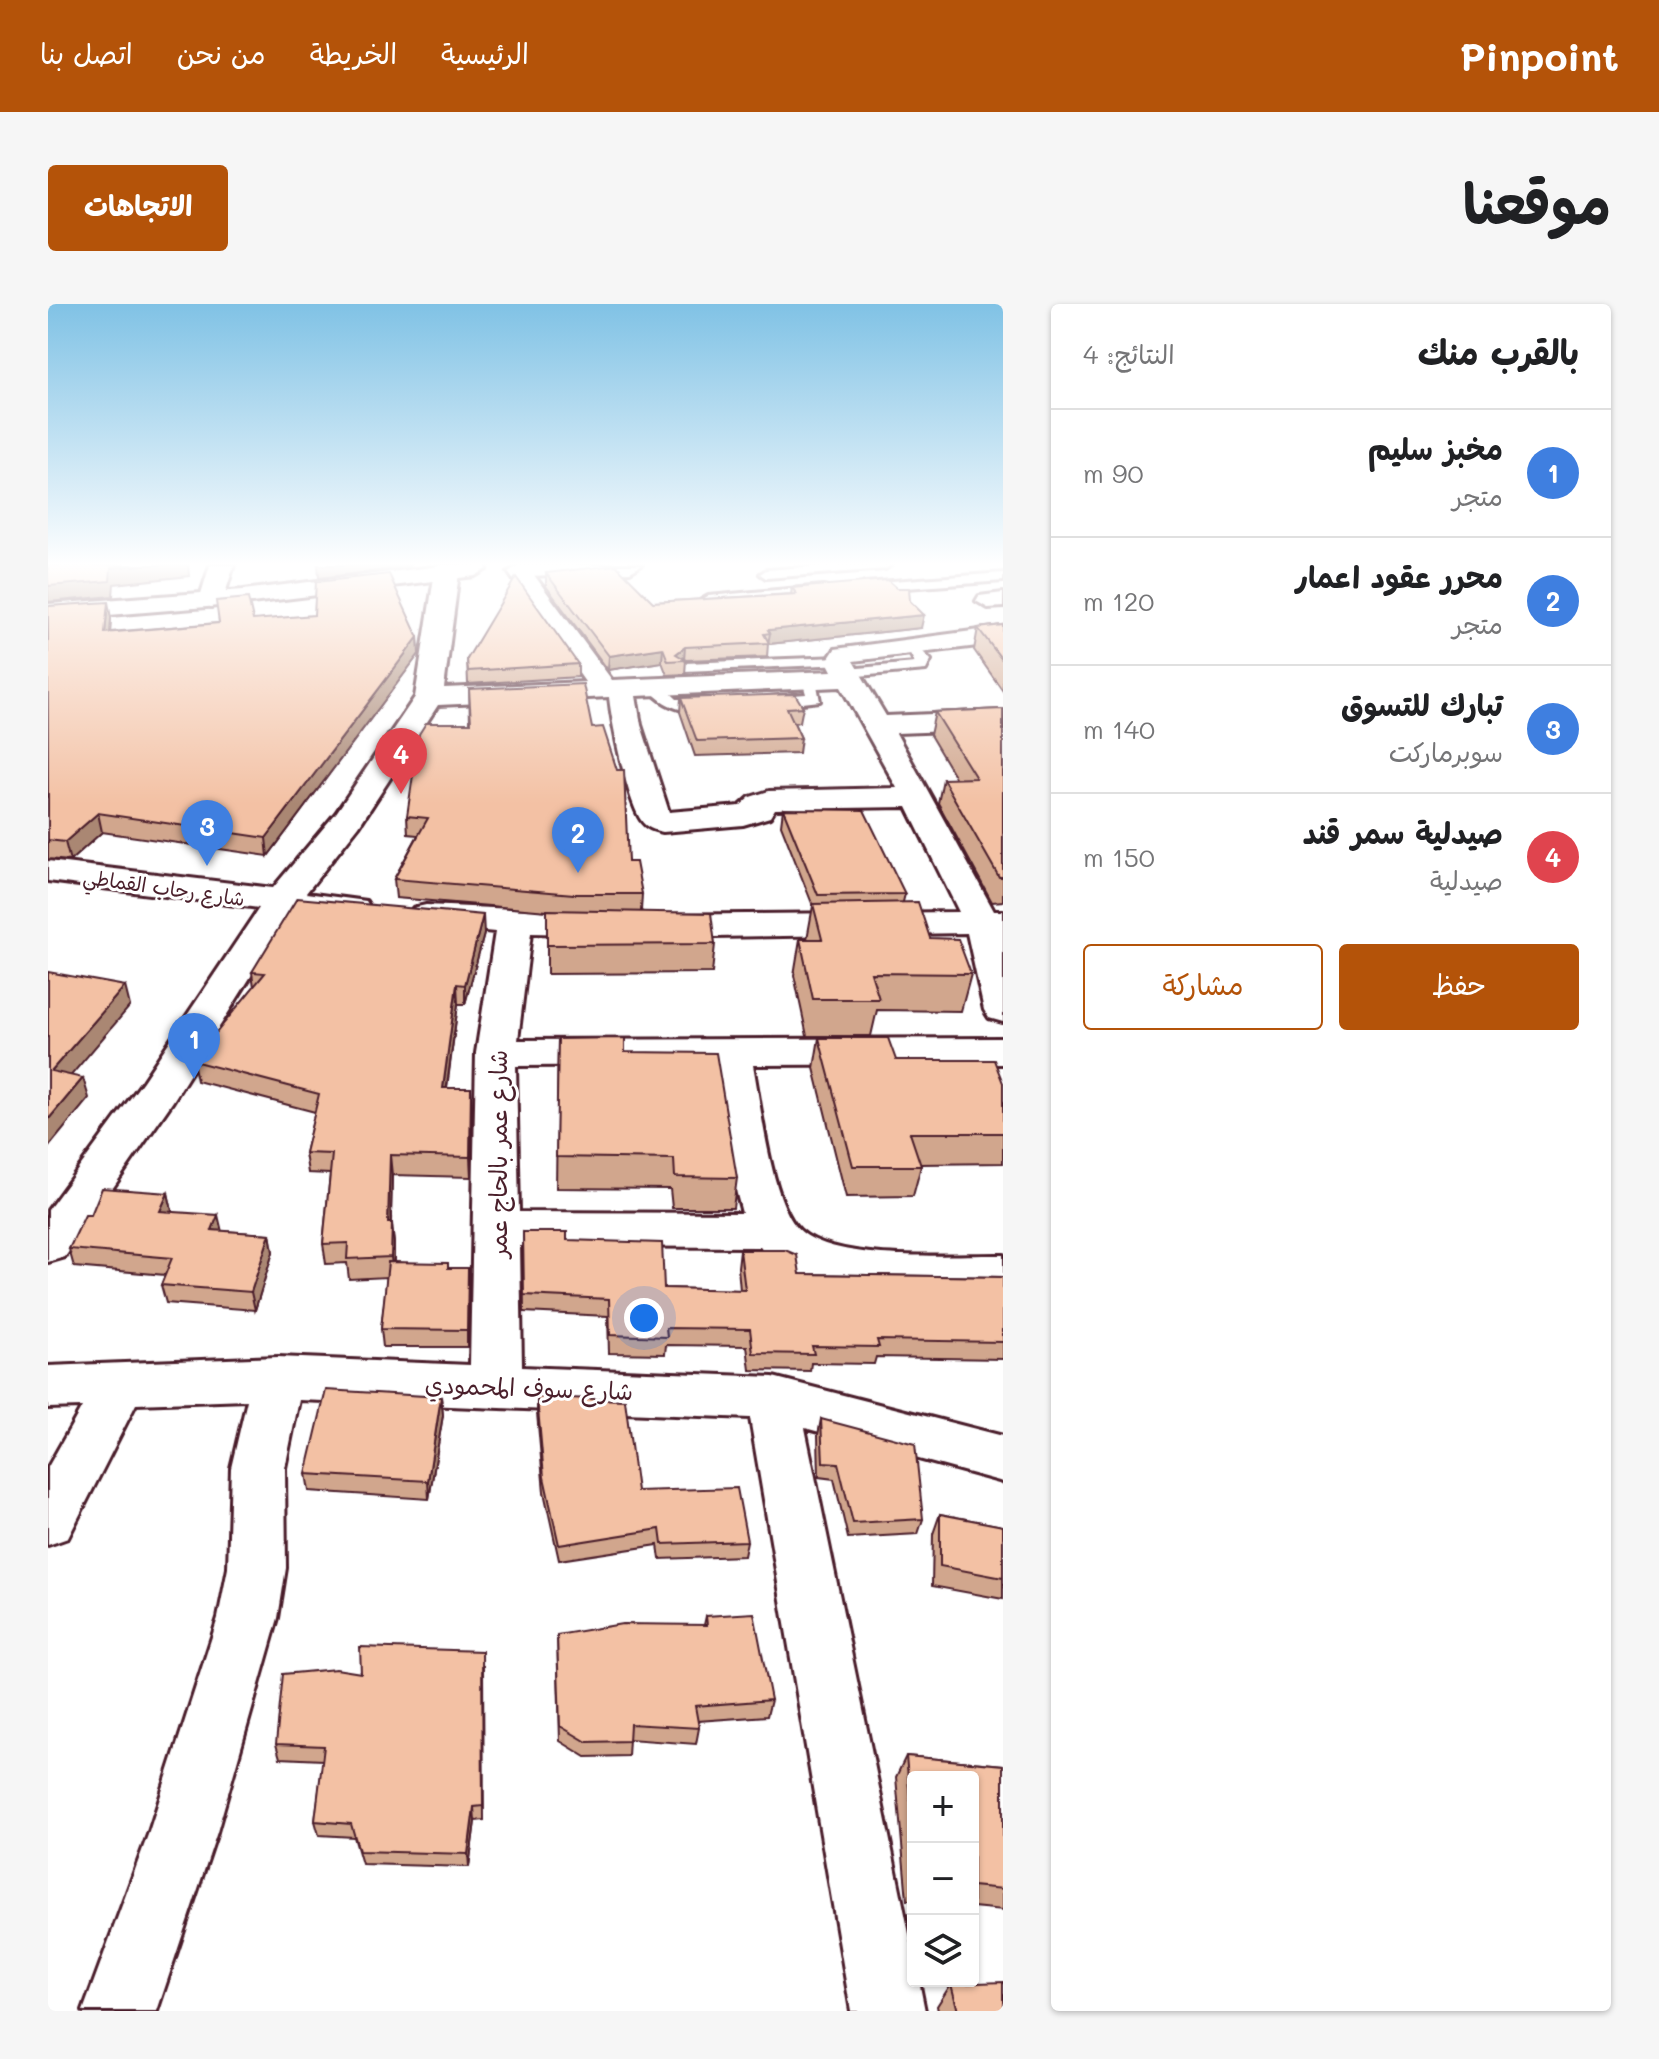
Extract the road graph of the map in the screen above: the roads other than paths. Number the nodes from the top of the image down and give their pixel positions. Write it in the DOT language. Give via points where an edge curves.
graph roads {
  1 [pos="443,645"];
  2 [pos="581,645"];
  3 [pos="924,645"];
  4 [pos="685,667"];
  5 [pos="846,670"];
  6 [pos="809,680"];
  7 [pos="655,686"];
  8 [pos="612,687"];
  9 [pos="429,697"];
  10 [pos="1003,720"];
  11 [pos="878,725"];
  12 [pos="918,797"];
  13 [pos="48,871"];
  14 [pos="280,902"];
  15 [pos="992,922"];
  16 [pos="514,924"];
  17 [pos="1003,1010"];
  18 [pos="1003,1051"];
  19 [pos="496,1053"];
  20 [pos="731,1053"];
  21 [pos="496,1229"];
  22 [pos="772,1230"];
  23 [pos="48,1245"];
  24 [pos="1003,1273"];
  25 [pos="278,1378"];
  26 [pos="121,1384"];
  27 [pos="496,1385"];
  28 [pos="48,1387"];
  29 [pos="773,1398"];
  30 [pos="1003,1459"];
  31 [pos="48,1520"];
  32 [pos="120,2011"];
  33 [pos="888,2011"];
  1 -- 9 [label="street"];
  2 -- 8 [label="street"];
  3 -- 5 [label="street" via="844,655"];
  4 -- 5 [label="lane"];
  5 -- 6 [label="street"];
  5 -- 11 [label="street"];
  6 -- 7 [label="street"];
  6 -- 7 [label="lane" via="817,695 810,700 736,703 670,704"];
  7 -- 8 [label="street"];
  8 -- 9 [label="street"];
  8 -- 12 [label="street" via="655,817 663,822 743,815 769,800"];
  9 -- 14 [label="street" via="348,819"];
  10 -- 11 [label="street"];
  11 -- 12 [label="street"];
  12 -- 15 [label="street"];
  13 -- 14 [label="street, شارع رحاب القماطي"];
  14 -- 16 [label="street, شارع رحاب القماطي"];
  14 -- 23 [label="street" via="158,1091"];
  15 -- 16 [label="street, شارع رحاب القماطي" via="681,928"];
  15 -- 17 [label="street"];
  16 -- 19 [label="street, شارع عمر بالحاج عمر"];
  18 -- 20 [label="street"];
  19 -- 20 [label="street"];
  19 -- 21 [label="street, شارع عمر بالحاج عمر"];
  20 -- 22 [label="street" via="761,1207"];
  21 -- 22 [label="street"];
  21 -- 27 [label="street, شارع عمر بالحاج عمر"];
  22 -- 24 [label="street" via="785,1245 843,1266"];
  25 -- 26 [label="street, شارع سوف المحمودي"];
  25 -- 27 [label="street, شارع سوف المحمودي"];
  25 -- 32 [label="street" via="258,1468 257,1568 248,1618 183,1832"];
  26 -- 28 [label="street, شارع سوف المحمودي"];
  26 -- 31 [label="street"];
  27 -- 29 [label="street, شارع سوف المحمودي"];
  29 -- 30 [label="street, شارع سوف المحمودي"];
  29 -- 33 [label="street"];
}
